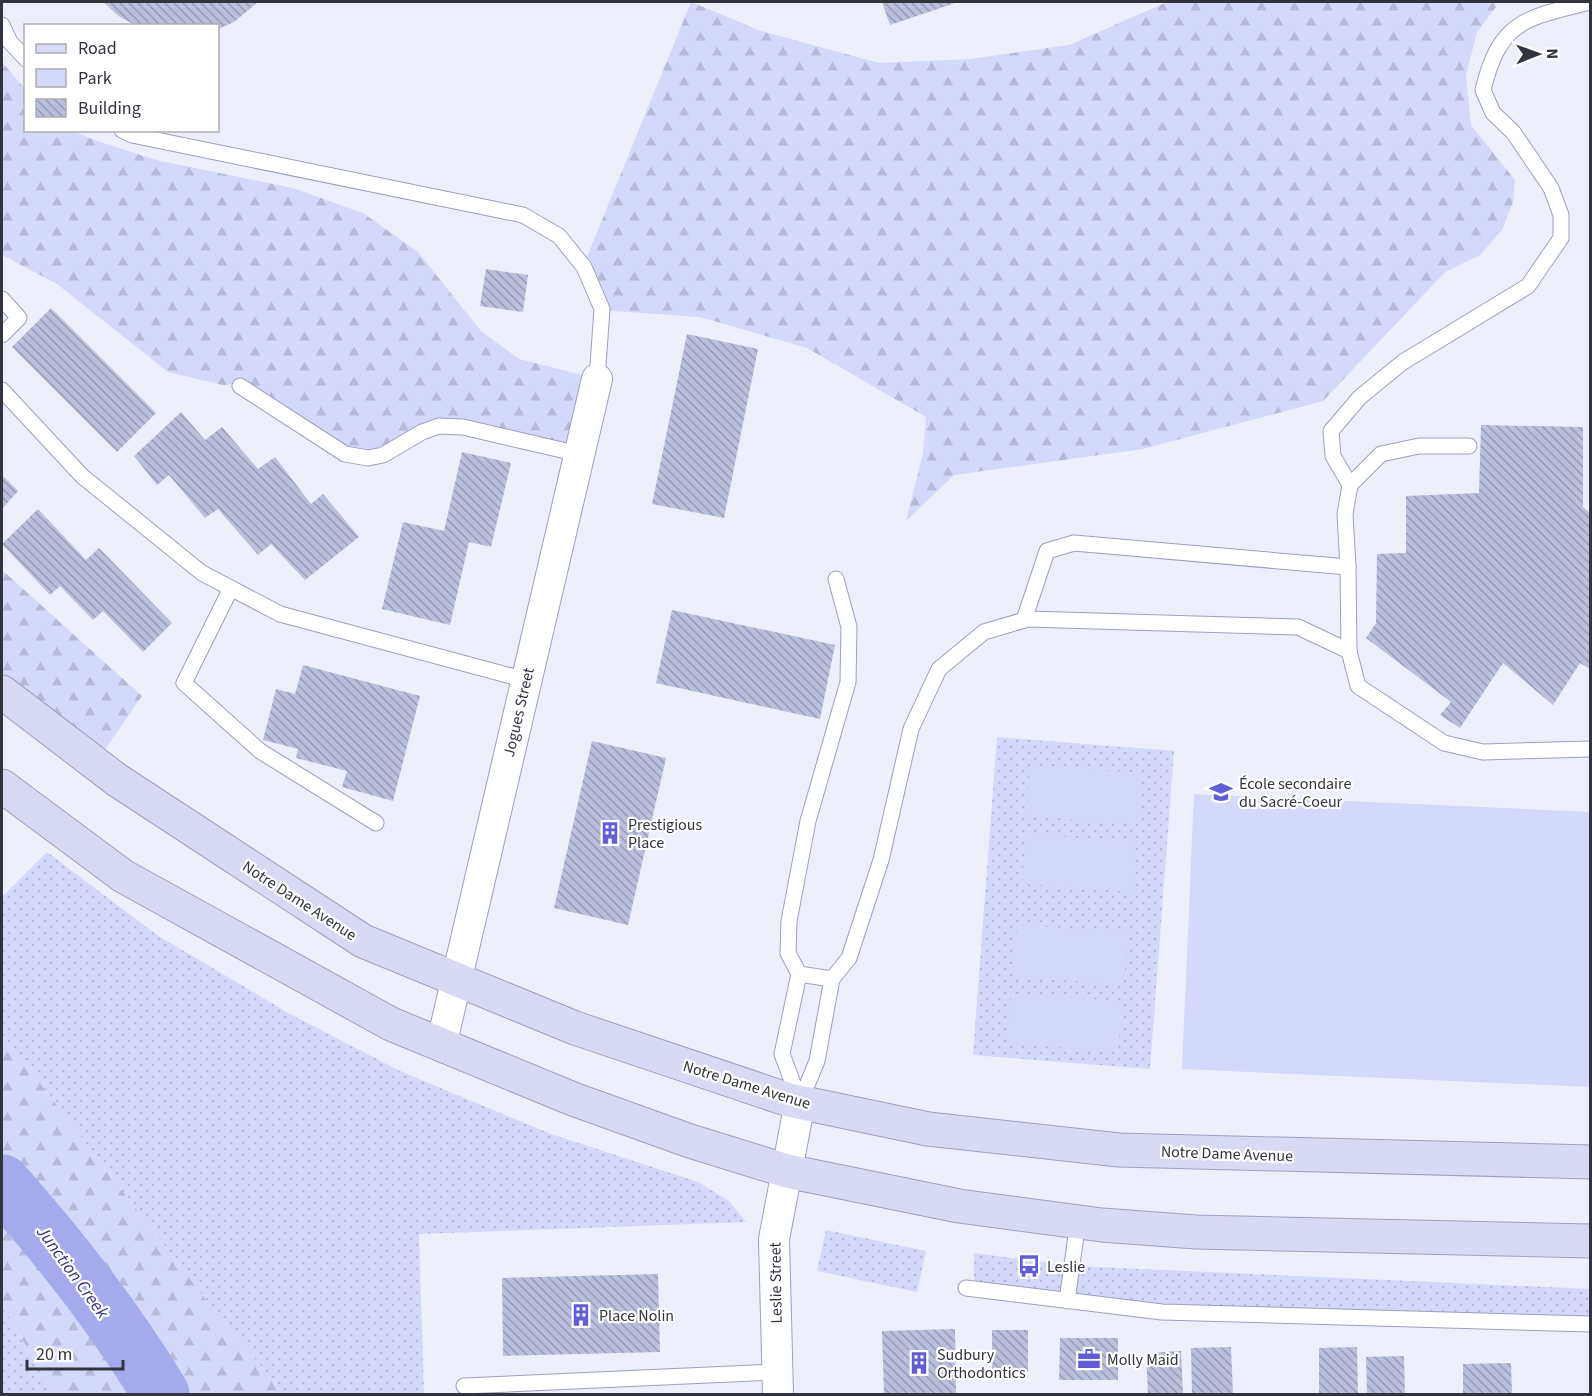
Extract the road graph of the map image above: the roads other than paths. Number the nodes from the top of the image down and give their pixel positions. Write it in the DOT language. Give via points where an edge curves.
graph roads {
  1 [pos="1590,2"];
  2 [pos="2,25"];
  3 [pos="24,57"];
  4 [pos="126,132"];
  5 [pos="2,299"];
  6 [pos="2,335"];
  7 [pos="597,379"];
  8 [pos="240,386"];
  9 [pos="2,390"];
  10 [pos="1469,446"];
  11 [pos="579,454"];
  12 [pos="1350,485"];
  13 [pos="1348,567"];
  14 [pos="836,579"];
  15 [pos="231,588"];
  16 [pos="1024,620"];
  17 [pos="1349,651"];
  18 [pos="526,680"];
  19 [pos="2,692"];
  20 [pos="1590,749"];
  21 [pos="2,786"];
  22 [pos="376,823"];
  23 [pos="800,974"];
  24 [pos="456,977"];
  25 [pos="832,979"];
  26 [pos="441,1046"];
  27 [pos="800,1102"];
  28 [pos="1590,1162"];
  29 [pos="787,1171"];
  30 [pos="1078,1221"];
  31 [pos="1590,1241"];
  32 [pos="966,1288"];
  33 [pos="1067,1301"];
  34 [pos="1590,1324"];
  35 [pos="777,1383"];
  36 [pos="464,1386"];
  1 -- 12 [label="lane" via="1518,24 1496,53 1483,90 1493,113 1513,132 1551,188 1561,215 1561,238 1528,286 1402,362 1360,397 1331,431 1333,456"];
  2 -- 3 [label="lane" via="10,42"];
  4 -- 7 [label="lane" via="523,215 559,236 584,267 602,309"];
  5 -- 6 [label="lane" via="19,318"];
  7 -- 11 [label="street, Jogues Street"];
  8 -- 11 [label="lane" via="345,454 368,458 384,455 439,426"];
  9 -- 15 [label="lane" via="82,476 202,573"];
  10 -- 12 [label="lane" via="1419,446 1381,454"];
  11 -- 18 [label="street, Jogues Street"];
  12 -- 13 [label="lane" via="1345,514"];
  13 -- 16 [label="lane" via="1074,543 1047,551"];
  13 -- 17 [label="lane"];
  14 -- 23 [label="lane" via="849,627 848,682 808,821 789,921 788,954"];
  15 -- 18 [label="lane" via="280,614"];
  15 -- 22 [label="lane" via="184,683 260,751"];
  16 -- 17 [label="lane" via="1298,627"];
  16 -- 25 [label="lane" via="984,632 939,669 911,729 881,860 849,958"];
  17 -- 20 [label="lane" via="1358,686 1444,743 1483,752"];
  18 -- 24 [label="street, Jogues Street"];
  19 -- 24 [label="main road, Notre Dame Avenue" via="117,780 363,941"];
  21 -- 26 [label="main road" via="123,876 391,1024"];
  23 -- 25 [label="lane"];
  23 -- 27 [label="lane" via="782,1054"];
  24 -- 26 [label="street, Jogues Street"];
  24 -- 27 [label="main road, Notre Dame Avenue" via="575,1028"];
  25 -- 27 [label="lane" via="817,1061"];
  26 -- 29 [label="main road" via="573,1099"];
  27 -- 28 [label="main road, Notre Dame Avenue" via="928,1129 1119,1150"];
  27 -- 29 [label="street, Leslie Street"];
  29 -- 30 [label="main road" via="958,1206"];
  29 -- 35 [label="street, Leslie Street" via="774,1239"];
  30 -- 31 [label="main road" via="1196,1232"];
  30 -- 33 [label="lane"];
  32 -- 33 [label="lane"];
  33 -- 34 [label="lane" via="1162,1312"];
  35 -- 36 [label="lane"];
}
